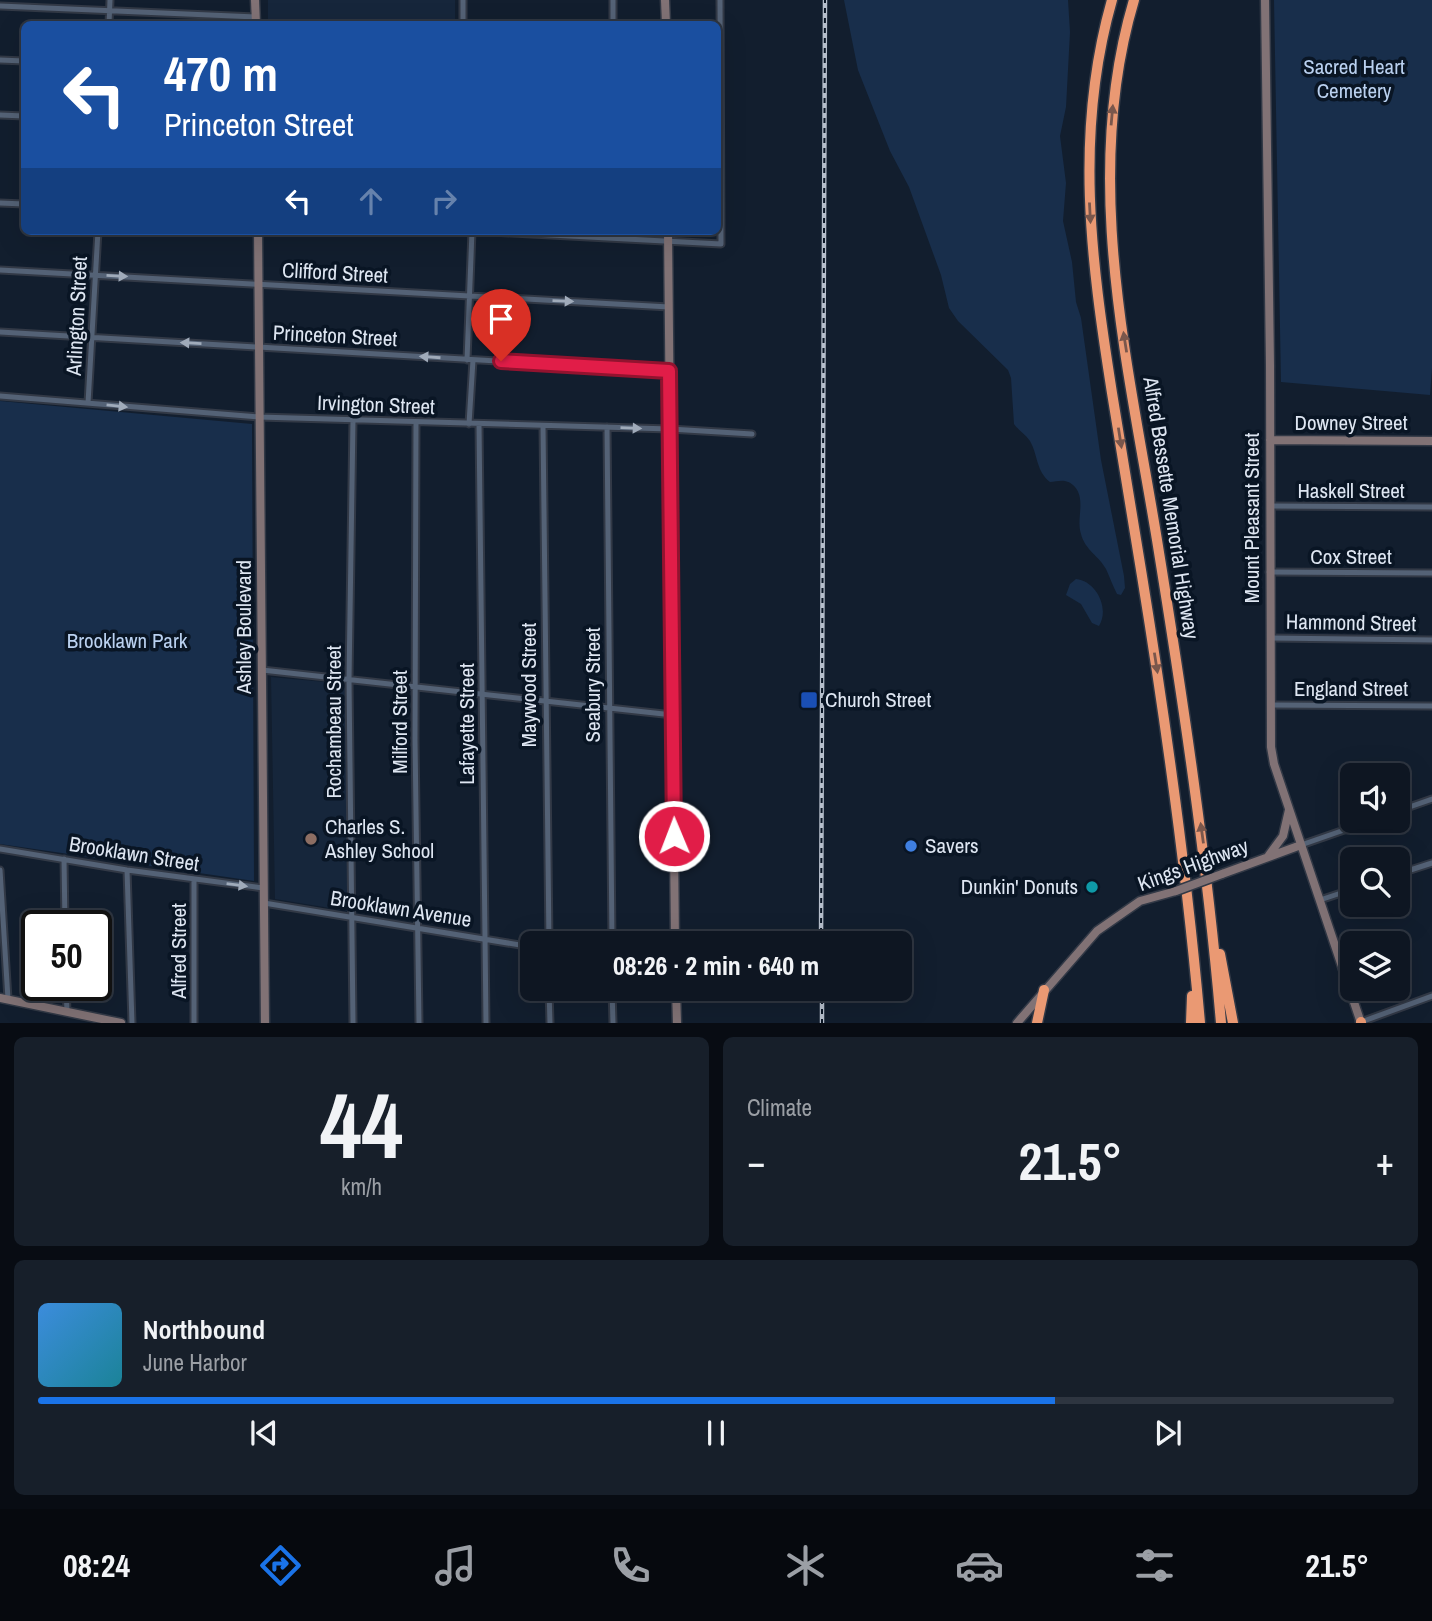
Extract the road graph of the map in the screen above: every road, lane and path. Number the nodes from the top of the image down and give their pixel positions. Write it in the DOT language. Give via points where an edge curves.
graph roads {
  1 [pos="110,0"];
  2 [pos="256,0"];
  3 [pos="463,0"];
  4 [pos="613,0"];
  5 [pos="665,0"];
  6 [pos="720,0"];
  7 [pos="1112,0"];
  8 [pos="1134,0"];
  9 [pos="1265,0"];
  10 [pos="0,6"];
  11 [pos="110,11"];
  12 [pos="109,21"];
  13 [pos="256,21"];
  14 [pos="463,21"];
  15 [pos="613,21"];
  16 [pos="666,21"];
  17 [pos="720,21"];
  18 [pos="0,60"];
  19 [pos="21,61"];
  20 [pos="0,115"];
  21 [pos="21,116"];
  22 [pos="0,202"];
  23 [pos="21,204"];
  24 [pos="98,235"];
  25 [pos="258,235"];
  26 [pos="472,235"];
  27 [pos="550,235"];
  28 [pos="668,235"];
  29 [pos="721,235"];
  30 [pos="668,241"];
  31 [pos="0,270"];
  32 [pos="96,274"];
  33 [pos="259,285"];
  34 [pos="470,296"];
  35 [pos="668,307"];
  36 [pos="0,332"];
  37 [pos="92,338"];
  38 [pos="259,349"];
  39 [pos="470,360"];
  40 [pos="669,371"];
  41 [pos="0,396"];
  42 [pos="88,403"];
  43 [pos="259,417"];
  44 [pos="353,421"];
  45 [pos="416,422"];
  46 [pos="469,424"];
  47 [pos="479,425"];
  48 [pos="543,426"];
  49 [pos="607,427"];
  50 [pos="670,429"];
  51 [pos="752,434"];
  52 [pos="1270,440"];
  53 [pos="1432,441"];
  54 [pos="1270,506"];
  55 [pos="1432,508"];
  56 [pos="1269,572"];
  57 [pos="1432,573"];
  58 [pos="1270,638"];
  59 [pos="1432,640"];
  60 [pos="262,670"];
  61 [pos="349,680"];
  62 [pos="415,687"];
  63 [pos="482,695"];
  64 [pos="545,701"];
  65 [pos="1269,705"];
  66 [pos="1432,706"];
  67 [pos="609,708"];
  68 [pos="673,715"];
  69 [pos="1432,799"];
  70 [pos="1410,807"];
  71 [pos="1289,808"];
  72 [pos="1340,831"];
  73 [pos="1301,845"];
  74 [pos="0,849"];
  75 [pos="1267,857"];
  76 [pos="64,859"];
  77 [pos="1432,863"];
  78 [pos="0,870"];
  79 [pos="127,870"];
  80 [pos="1410,870"];
  81 [pos="194,880"];
  82 [pos="263,888"];
  83 [pos="1340,893"];
  84 [pos="1320,900"];
  85 [pos="264,903"];
  86 [pos="1210,908"];
  87 [pos="65,910"];
  88 [pos="352,916"];
  89 [pos="419,927"];
  90 [pos="1191,929"];
  91 [pos="549,931"];
  92 [pos="612,931"];
  93 [pos="675,931"];
  94 [pos="485,939"];
  95 [pos="520,945"];
  96 [pos="1044,990"];
  97 [pos="1432,996"];
  98 [pos="4,998"];
  99 [pos="67,1001"];
  100 [pos="549,1001"];
  101 [pos="612,1001"];
  102 [pos="676,1001"];
  103 [pos="67,1012"];
  104 [pos="1361,1022"];
  105 [pos="121,1023"];
  106 [pos="132,1023"];
  107 [pos="194,1023"];
  108 [pos="265,1023"];
  109 [pos="353,1023"];
  110 [pos="419,1023"];
  111 [pos="486,1023"];
  112 [pos="550,1023"];
  113 [pos="613,1023"];
  114 [pos="677,1023"];
  115 [pos="1017,1023"];
  116 [pos="1037,1023"];
  117 [pos="1191,1023"];
  118 [pos="1200,1023"];
  119 [pos="1221,1023"];
  120 [pos="1233,1023"];
  1 -- 11 [label="street"];
  2 -- 13 [label="main road"];
  3 -- 14 [label="street"];
  4 -- 15 [label="street"];
  5 -- 16 [label="main road"];
  6 -- 17 [label="street"];
  7 -- 90 [label="highway, Alfred Bessette Memorial Highway, one-way" via="1099,54 1091,123 1092,250 1171,760"];
  86 -- 8 [label="highway, Alfred Bessette Memorial Highway, one-way" via="1114,249 1112,109"];
  9 -- 52 [label="main road, Mount Pleasant Street"];
  10 -- 11 [label="street"];
  11 -- 12 [label="street"];
  11 -- 13 [label="street"];
  18 -- 19 [label="street"];
  20 -- 21 [label="street"];
  22 -- 23 [label="street"];
  24 -- 32 [label="street, Arlington Street"];
  25 -- 33 [label="main road, Ashley Boulevard"];
  26 -- 34 [label="street"];
  27 -- 30 [label="street"];
  28 -- 30 [label="main road"];
  29 -- 30 [label="street" via="721,244"];
  30 -- 35 [label="main road"];
  31 -- 32 [label="street, Clifford Street"];
  32 -- 33 [label="street, Clifford Street, one-way"];
  32 -- 37 [label="street, Arlington Street"];
  33 -- 34 [label="street, Clifford Street"];
  33 -- 38 [label="main road, Ashley Boulevard"];
  34 -- 35 [label="street, Clifford Street, one-way"];
  34 -- 39 [label="street"];
  35 -- 40 [label="main road"];
  36 -- 37 [label="street, Princeton Street"];
  38 -- 37 [label="street, Princeton Street, one-way"];
  37 -- 42 [label="street, Arlington Street"];
  39 -- 38 [label="street, Princeton Street, one-way"];
  38 -- 43 [label="main road, Ashley Boulevard"];
  39 -- 40 [label="street, Princeton Street"];
  39 -- 46 [label="street"];
  40 -- 50 [label="main road"];
  41 -- 42 [label="street, Irvington Street"];
  42 -- 43 [label="street, Irvington Street, one-way"];
  43 -- 44 [label="street, Irvington Street"];
  43 -- 60 [label="main road, Ashley Boulevard"];
  44 -- 45 [label="street, Irvington Street"];
  44 -- 61 [label="street, Rochambeau Street"];
  45 -- 46 [label="street, Irvington Street"];
  45 -- 62 [label="street, Milford Street"];
  46 -- 47 [label="street, Irvington Street"];
  47 -- 48 [label="street, Irvington Street"];
  47 -- 63 [label="street, Lafayette Street"];
  48 -- 49 [label="street, Irvington Street"];
  48 -- 64 [label="street, Maywood Street"];
  49 -- 50 [label="street, Irvington Street, one-way"];
  49 -- 67 [label="street, Seabury Street"];
  50 -- 51 [label="street, Irvington Street"];
  50 -- 68 [label="main road"];
  52 -- 53 [label="main road, Downey Street"];
  52 -- 54 [label="main road, Mount Pleasant Street"];
  54 -- 55 [label="street, Haskell Street"];
  54 -- 56 [label="main road, Mount Pleasant Street"];
  56 -- 57 [label="street, Cox Street"];
  56 -- 58 [label="main road, Mount Pleasant Street"];
  58 -- 59 [label="street, Hammond Street"];
  58 -- 65 [label="main road, Mount Pleasant Street"];
  60 -- 61 [label="street"];
  60 -- 82 [label="main road, Ashley Boulevard"];
  61 -- 62 [label="street"];
  61 -- 88 [label="street, Rochambeau Street"];
  62 -- 63 [label="street"];
  62 -- 89 [label="street, Milford Street"];
  63 -- 64 [label="street"];
  63 -- 94 [label="street, Lafayette Street"];
  64 -- 67 [label="street"];
  64 -- 91 [label="street, Maywood Street"];
  65 -- 66 [label="street, England Street"];
  65 -- 71 [label="main road, Mount Pleasant Street" via="1272,755"];
  67 -- 68 [label="street"];
  67 -- 92 [label="street, Seabury Street"];
  68 -- 93 [label="main road"];
  69 -- 70 [label="street"];
  71 -- 73 [label="main road, Mount Pleasant Street"];
  71 -- 75 [label="main road" via="1283,836"];
  72 -- 73 [label="street"];
  73 -- 75 [label="main road, Kings Highway"];
  73 -- 84 [label="main road, Mount Pleasant Street"];
  74 -- 76 [label="street, Brooklawn Street"];
  75 -- 96 [label="main road, Kings Highway, bridge" via="1140,901 1080,948"];
  76 -- 79 [label="street, Brooklawn Street"];
  76 -- 87 [label="street"];
  77 -- 80 [label="street"];
  78 -- 98 [label="street"];
  79 -- 81 [label="street, Brooklawn Street"];
  79 -- 106 [label="street"];
  81 -- 82 [label="street, Brooklawn Street, one-way"];
  81 -- 107 [label="street, Alfred Street"];
  82 -- 85 [label="main road, Ashley Boulevard"];
  83 -- 84 [label="street"];
  84 -- 104 [label="main road, Mount Pleasant Street"];
  85 -- 88 [label="street, Brooklawn Avenue"];
  85 -- 108 [label="main road, Ashley Boulevard"];
  86 -- 119 [label="highway, Alfred Bessette Memorial Highway"];
  86 -- 120 [label="highway"];
  88 -- 89 [label="street, Brooklawn Avenue"];
  88 -- 109 [label="street, Rochambeau Street"];
  89 -- 94 [label="street, Brooklawn Avenue"];
  89 -- 110 [label="street, Milford Street"];
  90 -- 117 [label="highway"];
  90 -- 118 [label="highway, Alfred Bessette Memorial Highway"];
  94 -- 95 [label="street, Brooklawn Avenue"];
  94 -- 111 [label="street, Lafayette Street"];
  96 -- 115 [label="main road, Kings Highway"];
  96 -- 116 [label="highway"];
  97 -- 104 [label="street"];
  98 -- 103 [label="main road"];
  99 -- 103 [label="street"];
  100 -- 112 [label="street"];
  101 -- 113 [label="street"];
  102 -- 114 [label="main road"];
  103 -- 105 [label="main road"];
}
